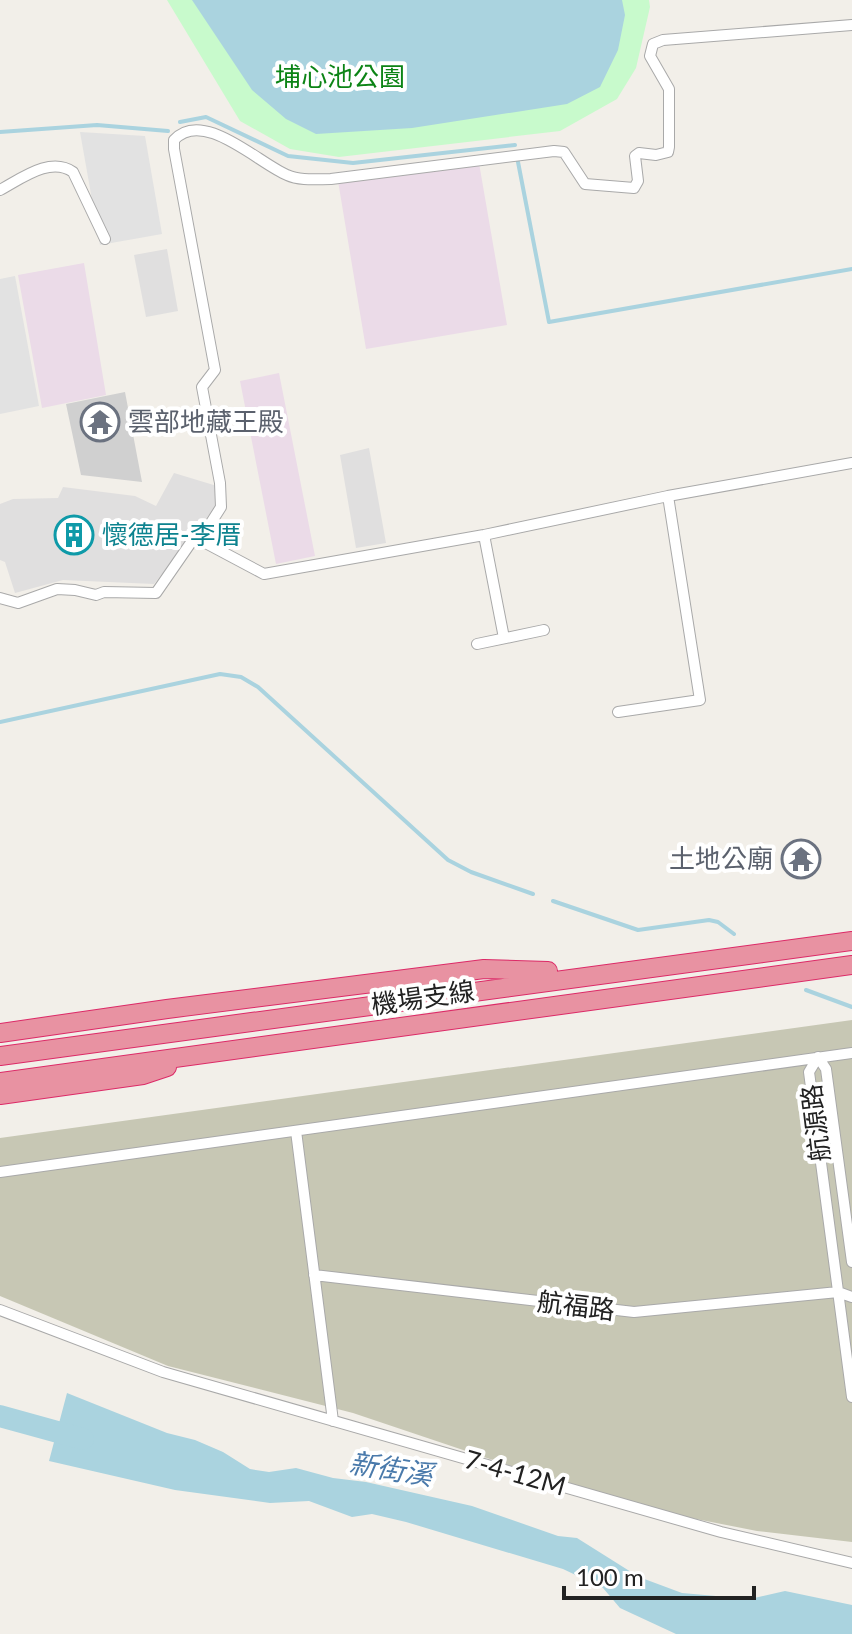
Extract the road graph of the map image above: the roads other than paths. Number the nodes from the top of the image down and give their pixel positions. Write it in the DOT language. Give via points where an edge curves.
graph roads {
  1 [pos="852,25"];
  2 [pos="0,190"];
  3 [pos="105,239"];
  4 [pos="852,463"];
  5 [pos="668,496"];
  6 [pos="484,535"];
  7 [pos="200,540"];
  8 [pos="0,598"];
  9 [pos="544,630"];
  10 [pos="504,638"];
  11 [pos="477,644"];
  12 [pos="618,712"];
  13 [pos="852,941"];
  14 [pos="852,965"];
  15 [pos="607,972"];
  16 [pos="0,1033"];
  17 [pos="210,1053"];
  18 [pos="852,1053"];
  19 [pos="0,1056"];
  20 [pos="818,1057"];
  21 [pos="0,1082"];
  22 [pos="69,1086"];
  23 [pos="0,1095"];
  24 [pos="0,1102"];
  25 [pos="296,1131"];
  26 [pos="0,1172"];
  27 [pos="852,1262"];
  28 [pos="314,1275"];
  29 [pos="852,1285"];
  30 [pos="838,1292"];
  31 [pos="852,1297"];
  32 [pos="0,1310"];
  33 [pos="852,1397"];
  34 [pos="333,1421"];
  35 [pos="852,1563"];
  1 -- 7 [label="street" via="653,44 650,56 669,89 669,147 668,152 635,156 634,188 585,184 564,152 554,151 299,179 225,138 201,129 181,133 174,149 215,370 202,387 221,507"];
  2 -- 3 [label="street" via="44,168 64,166 73,172"];
  4 -- 5 [label="street"];
  5 -- 6 [label="street"];
  5 -- 12 [label="street" via="700,700"];
  6 -- 7 [label="street" via="264,574"];
  6 -- 10 [label="street"];
  7 -- 8 [label="street" via="192,541 156,593 96,595 57,589 18,603"];
  9 -- 10 [label="street"];
  10 -- 11 [label="street"];
  13 -- 15 [label="highway, 機場支線"];
  14 -- 17 [label="highway, 機場支線"];
  15 -- 16 [label="highway" via="484,969"];
  15 -- 19 [label="highway, 機場支線"];
  17 -- 21 [label="highway, 機場支線"];
  17 -- 22 [label="highway" via="143,1075"];
  18 -- 20 [label="street"];
  20 -- 25 [label="street"];
  20 -- 27 [label="street, 航源路" via="826,1069"];
  20 -- 30 [label="street, 航源路" via="809,1072"];
  22 -- 23 [label="highway"];
  22 -- 24 [label="highway"];
  25 -- 26 [label="street"];
  25 -- 28 [label="street"];
  28 -- 30 [label="street, 航福路" via="634,1312"];
  28 -- 34 [label="street"];
  29 -- 30 [label="street, 航福路"];
  30 -- 31 [label="street, 航福路"];
  30 -- 33 [label="street, 航源路"];
  32 -- 34 [label="street, 7-4-12M" via="163,1372"];
  34 -- 35 [label="street, 7-4-12M" via="721,1532"];
}
